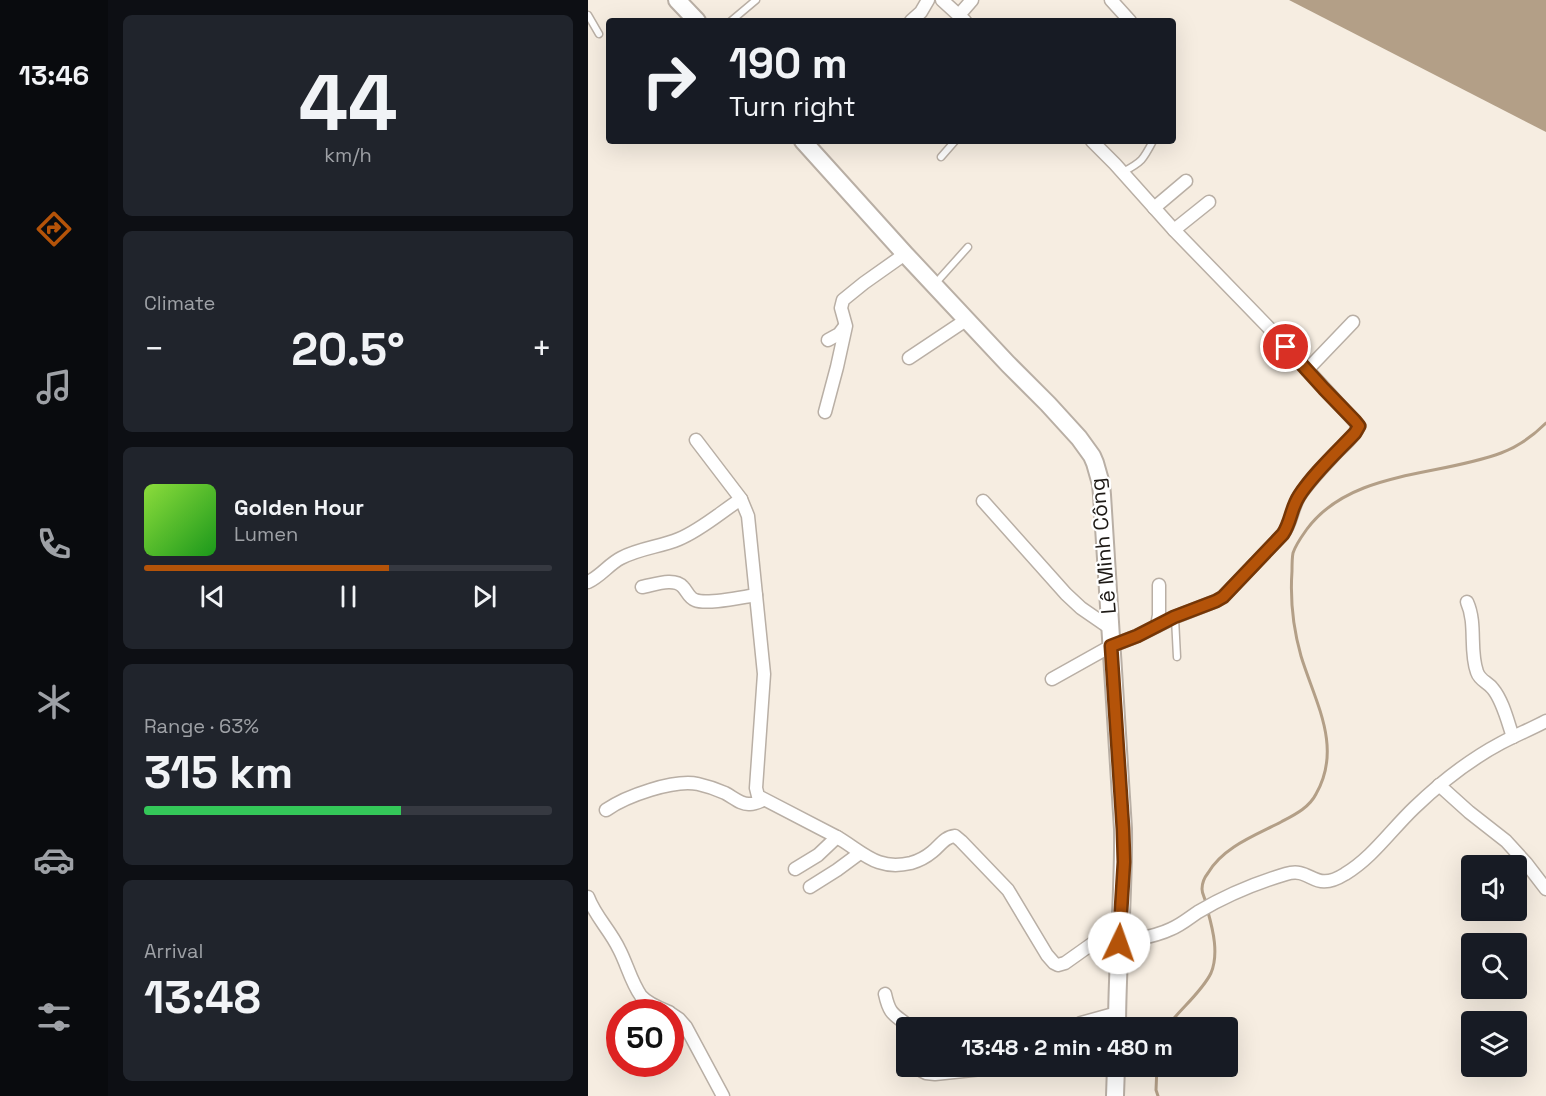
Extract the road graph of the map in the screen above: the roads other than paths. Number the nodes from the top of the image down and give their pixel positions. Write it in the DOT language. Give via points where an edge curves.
graph roads {
  1 [pos="677,0"];
  2 [pos="756,0"];
  3 [pos="928,0"];
  4 [pos="942,0"];
  5 [pos="972,0"];
  6 [pos="1112,0"];
  7 [pos="588,15"];
  8 [pos="695,18"];
  9 [pos="735,18"];
  10 [pos="914,18"];
  11 [pos="962,18"];
  12 [pos="1127,18"];
  13 [pos="599,34"];
  14 [pos="806,144"];
  15 [pos="952,144"];
  16 [pos="1095,144"];
  17 [pos="1152,144"];
  18 [pos="941,156"];
  19 [pos="1123,172"];
  20 [pos="1186,181"];
  21 [pos="1209,202"];
  22 [pos="1154,208"];
  23 [pos="1174,230"];
  24 [pos="968,247"];
  25 [pos="905,254"];
  26 [pos="934,285"];
  27 [pos="966,320"];
  28 [pos="1353,322"];
  29 [pos="846,326"];
  30 [pos="828,340"];
  31 [pos="909,358"];
  32 [pos="1307,370"];
  33 [pos="825,412"];
  34 [pos="696,440"];
  35 [pos="741,499"];
  36 [pos="983,501"];
  37 [pos="588,582"];
  38 [pos="1159,585"];
  39 [pos="642,586"];
  40 [pos="756,595"];
  41 [pos="1467,602"];
  42 [pos="1174,617"];
  43 [pos="1157,626"];
  44 [pos="1110,628"];
  45 [pos="1111,646"];
  46 [pos="1177,657"];
  47 [pos="1052,679"];
  48 [pos="1546,721"];
  49 [pos="1513,737"];
  50 [pos="1439,785"];
  51 [pos="764,800"];
  52 [pos="606,810"];
  53 [pos="837,837"];
  54 [pos="860,853"];
  55 [pos="795,869"];
  56 [pos="810,887"];
  57 [pos="1546,889"];
  58 [pos="588,897"];
  59 [pos="1119,936"];
  60 [pos="885,994"];
  61 [pos="645,999"];
  62 [pos="896,1017"];
  63 [pos="1117,1017"];
  64 [pos="684,1024"];
  65 [pos="1116,1077"];
  66 [pos="723,1096"];
  67 [pos="1115,1096"];
  1 -- 8 [label="main road"];
  2 -- 9 [label="lane"];
  3 -- 10 [label="street"];
  4 -- 11 [label="street"];
  5 -- 11 [label="street"];
  6 -- 12 [label="street"];
  7 -- 13 [label="lane"];
  14 -- 25 [label="main road, Lê Minh Công"];
  15 -- 18 [label="lane"];
  16 -- 19 [label="street"];
  17 -- 19 [label="lane" via="1137,164"];
  19 -- 22 [label="street"];
  20 -- 22 [label="street"];
  21 -- 23 [label="street"];
  22 -- 23 [label="street"];
  23 -- 32 [label="street"];
  24 -- 26 [label="lane"];
  25 -- 26 [label="main road, Lê Minh Công"];
  25 -- 29 [label="street" via="843,300"];
  26 -- 27 [label="main road, Lê Minh Công"];
  27 -- 31 [label="street"];
  27 -- 44 [label="main road, Lê Minh Công" via="1079,438 1095,463 1101,483"];
  28 -- 32 [label="street"];
  29 -- 30 [label="street"];
  29 -- 33 [label="street"];
  32 -- 42 [label="street" via="1359,426 1300,495 1283,534 1230,591 1216,601"];
  34 -- 35 [label="street"];
  35 -- 37 [label="street" via="693,532 623,557"];
  35 -- 40 [label="street" via="747,516"];
  36 -- 44 [label="street" via="1066,594"];
  38 -- 43 [label="street"];
  39 -- 40 [label="street" via="679,584 692,598 702,602"];
  40 -- 51 [label="street" via="764,674 756,788"];
  41 -- 49 [label="street" via="1477,674 1493,688"];
  42 -- 43 [label="street"];
  42 -- 46 [label="lane"];
  43 -- 45 [label="street"];
  44 -- 45 [label="main road, Lê Minh Công"];
  45 -- 47 [label="street"];
  45 -- 59 [label="main road, Lê Minh Công" via="1124,862"];
  48 -- 49 [label="street"];
  49 -- 50 [label="street"];
  50 -- 57 [label="street" via="1506,841"];
  50 -- 59 [label="street" via="1356,866 1336,879 1325,882 1299,872 1288,873 1239,892 1170,930"];
  51 -- 52 [label="street" via="743,803 715,789 684,783 634,795"];
  51 -- 53 [label="street"];
  53 -- 54 [label="street"];
  53 -- 55 [label="street"];
  54 -- 56 [label="street"];
  54 -- 59 [label="street" via="883,864 901,865 925,857 945,838 955,836 1008,890 1047,955 1058,965 1096,941"];
  58 -- 61 [label="street"];
  59 -- 63 [label="main road, Lê Minh Công"];
  60 -- 62 [label="street" via="891,1013"];
  64 -- 66 [label="street"];
  65 -- 67 [label="main road"];
}
